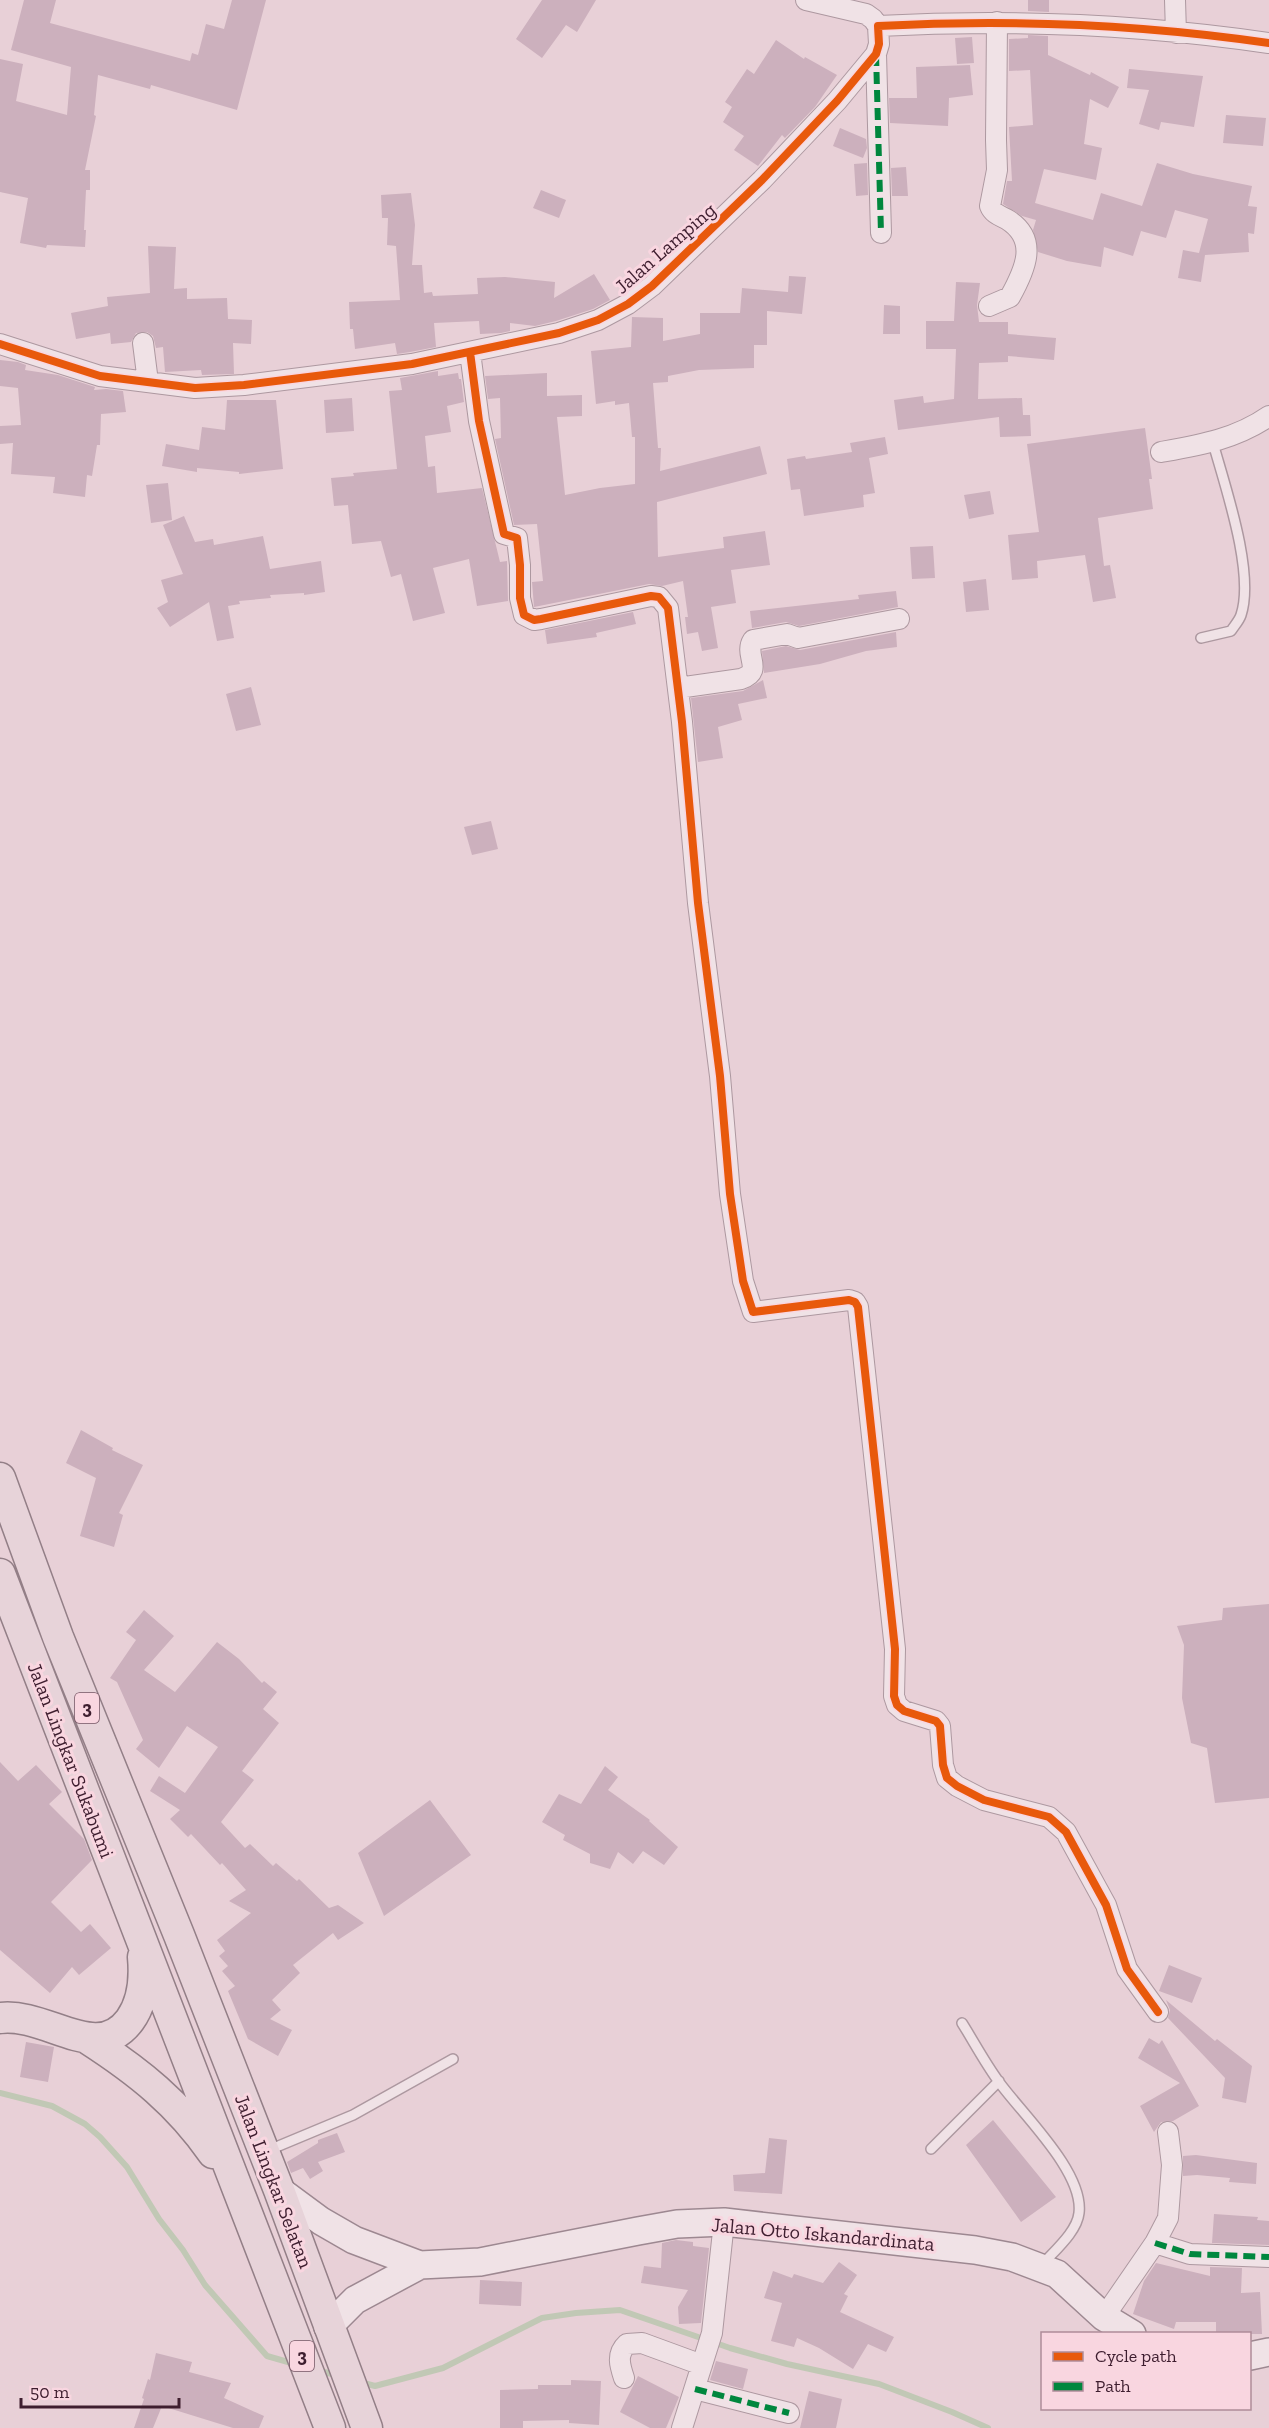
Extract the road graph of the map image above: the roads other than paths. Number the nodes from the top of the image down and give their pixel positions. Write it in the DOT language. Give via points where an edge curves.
graph roads {
  1 [pos="806,0"];
  2 [pos="1175,0"];
  3 [pos="997,22"];
  4 [pos="878,26"];
  5 [pos="1176,33"];
  6 [pos="1269,43"];
  7 [pos="876,54"];
  8 [pos="881,233"];
  9 [pos="990,306"];
  10 [pos="143,343"];
  11 [pos="0,344"];
  12 [pos="470,352"];
  13 [pos="148,382"];
  14 [pos="1269,416"];
  15 [pos="1213,442"];
  16 [pos="1161,452"];
  17 [pos="899,619"];
  18 [pos="1201,638"];
  19 [pos="678,688"];
  20 [pos="0,1478"];
  21 [pos="0,1574"];
  22 [pos="179,1935"];
  23 [pos="142,1945"];
  24 [pos="1158,2012"];
  25 [pos="0,2018"];
  26 [pos="962,2023"];
  27 [pos="88,2039"];
  28 [pos="453,2059"];
  29 [pos="999,2081"];
  30 [pos="1168,2132"];
  31 [pos="931,2149"];
  32 [pos="264,2152"];
  33 [pos="238,2190"];
  34 [pos="279,2190"];
  35 [pos="724,2222"];
  36 [pos="1155,2242"];
  37 [pos="1269,2257"];
  38 [pos="420,2265"];
  39 [pos="1040,2267"];
  40 [pos="1104,2317"];
  41 [pos="328,2327"];
  42 [pos="1129,2332"];
  43 [pos="1269,2352"];
  44 [pos="1251,2356"];
  45 [pos="702,2365"];
  46 [pos="624,2378"];
  47 [pos="695,2389"];
  48 [pos="789,2413"];
  49 [pos="326,2416"];
  50 [pos="367,2428"];
  51 [pos="682,2428"];
  1 -- 4 [label="street" via="866,14"];
  2 -- 5 [label="street"];
  3 -- 4 [label="street"];
  3 -- 5 [label="street" via="1055,22"];
  3 -- 9 [label="street" via="998,170 990,207 1019,228 1028,253 1010,297"];
  4 -- 7 [label="street"];
  5 -- 6 [label="street"];
  7 -- 8 [label="street"];
  7 -- 12 [label="street, Jalan Lamping" via="762,180 694,248 628,304 598,320 559,333"];
  10 -- 13 [label="street"];
  11 -- 13 [label="street, Jalan Lamping" via="100,376"];
  12 -- 13 [label="street, Jalan Lamping" via="412,364 244,385 195,388"];
  12 -- 19 [label="street" via="479,421 504,534 517,538 524,615 534,620 659,597 668,608"];
  14 -- 15 [label="street" via="1253,427"];
  15 -- 16 [label="street"];
  15 -- 18 [label="lane" via="1241,548 1244,599 1240,617 1231,631"];
  17 -- 19 [label="street" via="798,638 787,634 753,640 753,668 749,675"];
  19 -- 24 [label="street" via="730,1194 750,1307 753,1312 762,1312 845,1300 857,1304 895,1649 897,1705 940,1726 944,1773 957,1786 984,1800 1049,1817 1066,1832 1106,1905 1127,1969"];
  20 -- 22 [label="main road, Jalan Lingkar Sukabumi / 3" via="58,1637"];
  21 -- 23 [label="main road, Jalan Lingkar Sukabumi / 3"];
  22 -- 32 [label="main road, Jalan Lingkar Selatan / 3"];
  23 -- 27 [label="main road" via="141,1997 132,2018 112,2037"];
  23 -- 33 [label="main road, Jalan Lingkar Selatan / 3"];
  25 -- 27 [label="main road" via="41,2022"];
  26 -- 29 [label="lane"];
  27 -- 33 [label="main road" via="156,2087 187,2119"];
  28 -- 32 [label="lane" via="353,2115"];
  29 -- 31 [label="lane"];
  29 -- 39 [label="lane" via="1050,2145 1079,2202 1077,2221"];
  30 -- 36 [label="street" via="1171,2193 1168,2218"];
  32 -- 34 [label="main road, Jalan Lingkar Selatan / 3"];
  33 -- 49 [label="main road, Jalan Lingkar Selatan / 3"];
  34 -- 38 [label="main road" via="354,2240"];
  34 -- 41 [label="main road, Jalan Lingkar Selatan / 3"];
  35 -- 38 [label="main road, Jalan Otto Iskandardinata" via="638,2230 480,2262"];
  35 -- 39 [label="main road, Jalan Otto Iskandardinata" via="948,2245"];
  35 -- 45 [label="street" via="710,2339"];
  36 -- 37 [label="street" via="1190,2254"];
  36 -- 40 [label="street"];
  38 -- 41 [label="main road" via="355,2300"];
  39 -- 40 [label="main road, Jalan Otto Iskandardinata" via="1057,2274"];
  40 -- 42 [label="main road, Jalan Otto Iskandardinata"];
  41 -- 50 [label="main road, Jalan Lingkar Selatan / 3"];
  43 -- 44 [label="main road"];
  45 -- 46 [label="street" via="634,2342 627,2344 620,2354"];
  45 -- 47 [label="street"];
  47 -- 48 [label="street"];
  47 -- 51 [label="street"];
}
